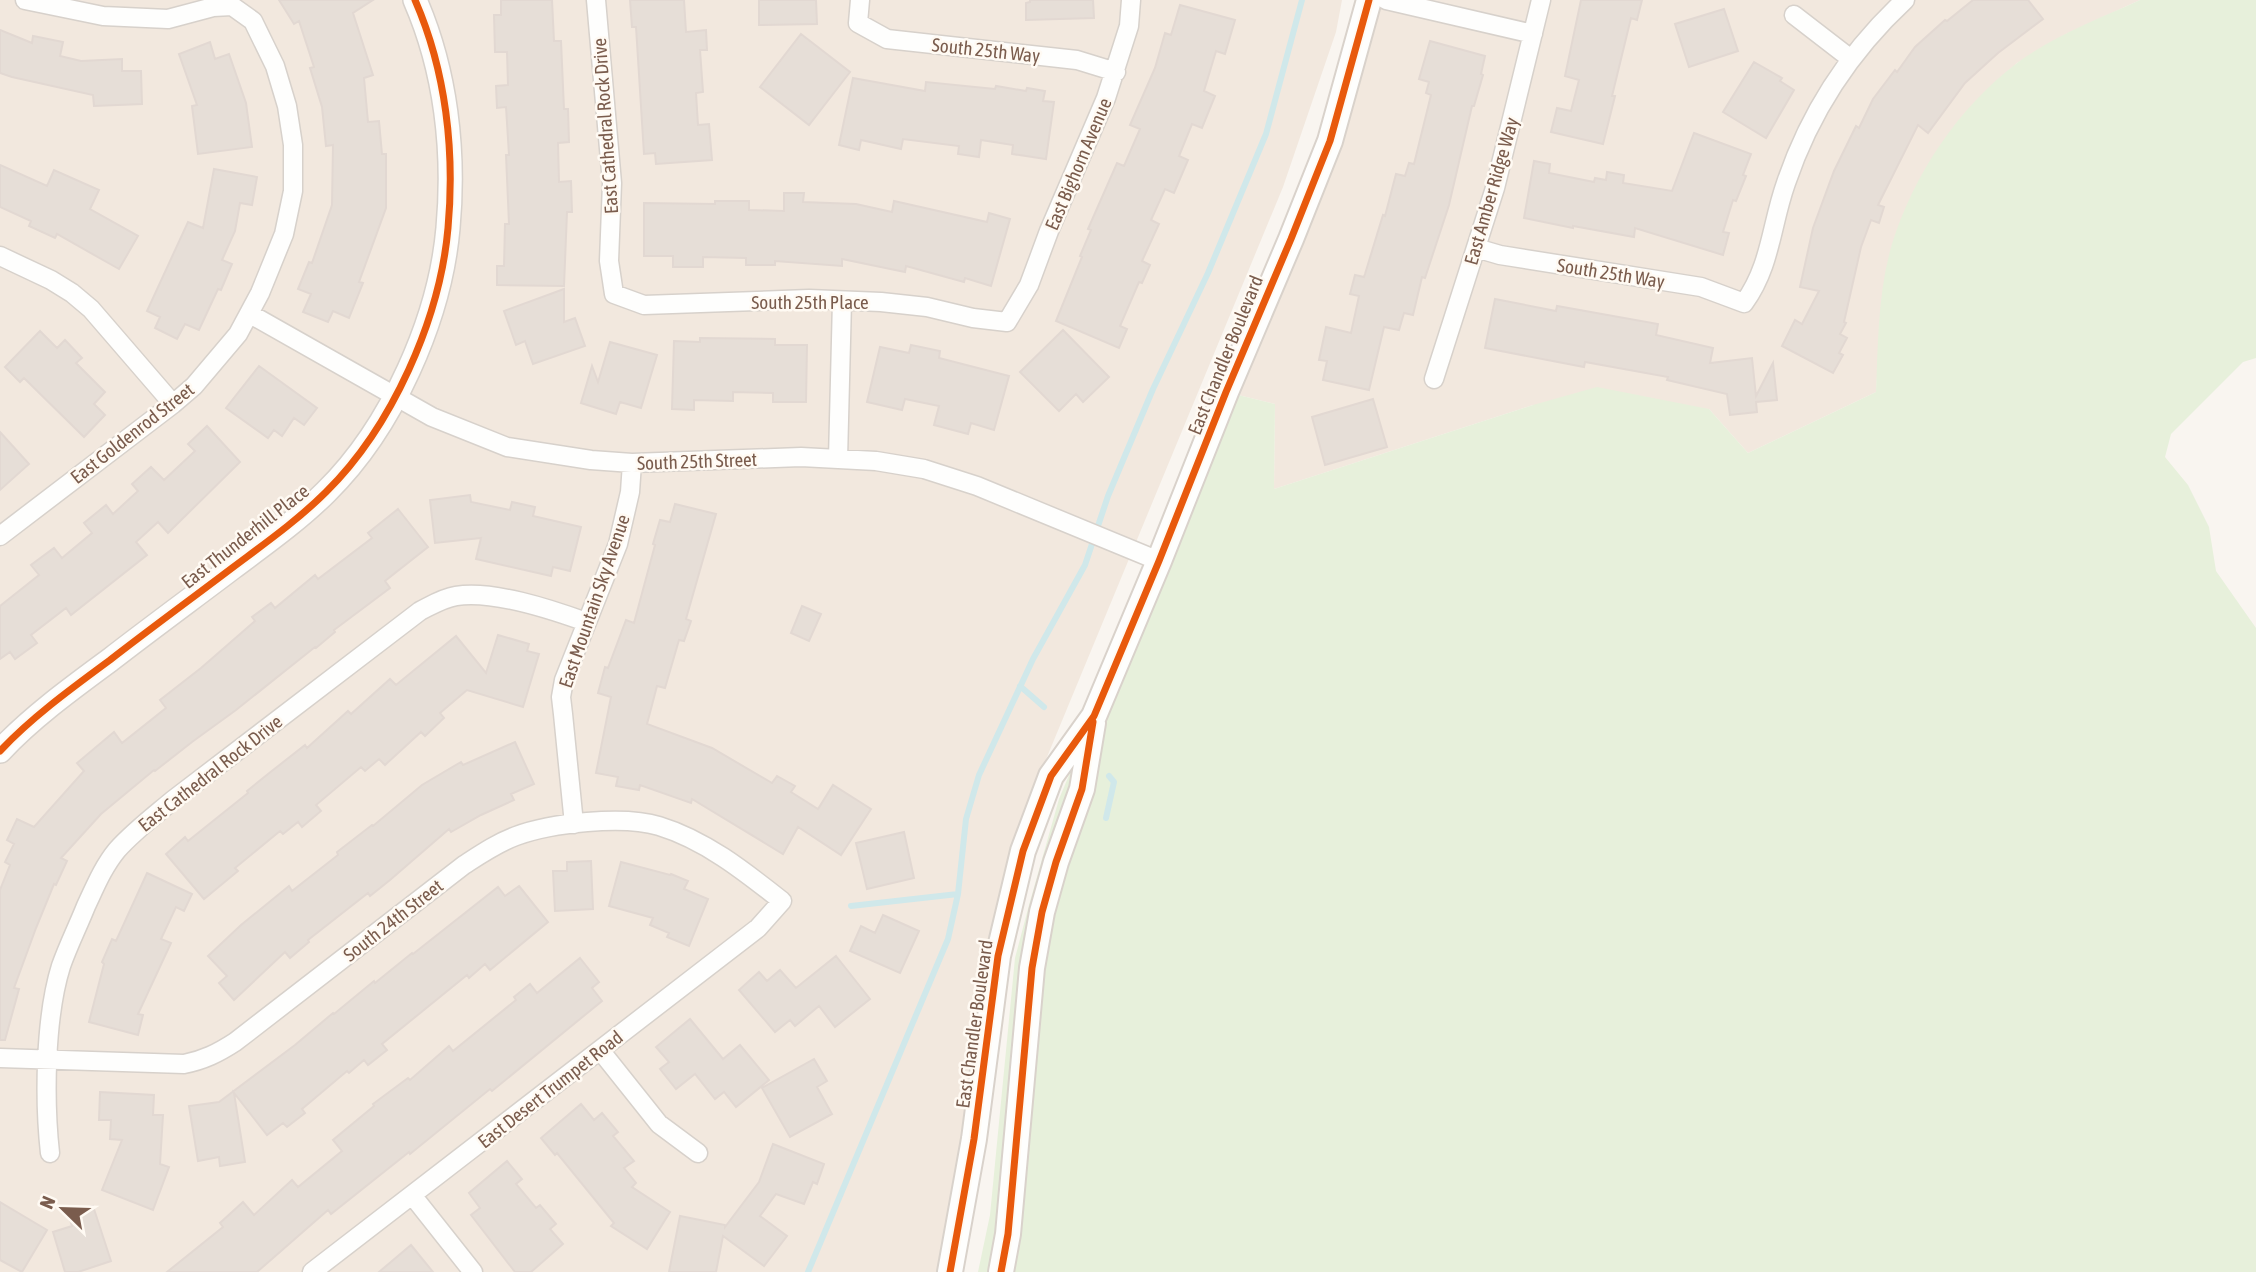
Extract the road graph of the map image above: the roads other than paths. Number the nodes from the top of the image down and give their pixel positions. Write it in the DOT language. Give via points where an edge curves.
graph roads {
  1 [pos="25,0"];
  2 [pos="415,0"];
  3 [pos="596,0"];
  4 [pos="860,0"];
  5 [pos="1131,0"];
  6 [pos="1369,0"];
  7 [pos="1386,0"];
  8 [pos="1541,0"];
  9 [pos="1905,0"];
  10 [pos="1794,15"];
  11 [pos="1533,34"];
  12 [pos="1851,59"];
  13 [pos="1116,72"];
  14 [pos="1476,248"];
  15 [pos="0,256"];
  16 [pos="614,294"];
  17 [pos="842,301"];
  18 [pos="250,314"];
  19 [pos="1007,322"];
  20 [pos="1434,379"];
  21 [pos="395,396"];
  22 [pos="173,404"];
  23 [pos="838,459"];
  24 [pos="632,463"];
  25 [pos="0,536"];
  26 [pos="1159,561"];
  27 [pos="586,622"];
  28 [pos="1094,716"];
  29 [pos="0,751"];
  30 [pos="574,824"];
  31 [pos="782,901"];
  32 [pos="600,1050"];
  33 [pos="0,1058"];
  34 [pos="49,1060"];
  35 [pos="50,1153"];
  36 [pos="698,1153"];
  37 [pos="412,1195"];
  38 [pos="313,1272"];
  39 [pos="473,1272"];
  40 [pos="950,1272"];
  41 [pos="1001,1272"];
  1 -- 18 [label="street, East Goldenrod Street" via="103,16 168,19 232,6 253,21 275,66 287,106 293,191 284,234"];
  2 -- 21 [label="street, East Thunderhill Place" via="442,85 450,205 444,260 431,312"];
  3 -- 16 [label="street, East Cathedral Rock Drive" via="612,183 609,261"];
  4 -- 13 [label="street, South 25th Way" via="859,23 887,39 1077,60"];
  5 -- 13 [label="street, East Bighorn Avenue"];
  6 -- 26 [label="main road, East Chandler Boulevard" via="1330,141"];
  7 -- 11 [label="street"];
  8 -- 11 [label="street, East Amber Ridge Way"];
  9 -- 12 [label="street"];
  10 -- 12 [label="street"];
  11 -- 14 [label="street, East Amber Ridge Way"];
  12 -- 14 [label="street, South 25th Way" via="1806,129 1785,184 1764,268 1744,303 1701,288"];
  13 -- 19 [label="street, East Bighorn Avenue" via="1029,285"];
  14 -- 20 [label="street, East Amber Ridge Way"];
  15 -- 22 [label="street" via="51,280 91,309"];
  16 -- 17 [label="street, South 25th Place" via="644,305"];
  17 -- 19 [label="street, South 25th Place" via="927,307"];
  17 -- 23 [label="street"];
  18 -- 21 [label="street, South 25th Street"];
  18 -- 22 [label="street, East Goldenrod Street" via="223,354"];
  21 -- 24 [label="street, South 25th Street" via="454,428 507,447"];
  21 -- 29 [label="street, East Thunderhill Place" via="327,491 71,690"];
  22 -- 25 [label="street, East Goldenrod Street"];
  23 -- 24 [label="street, South 25th Street"];
  23 -- 26 [label="street, South 25th Street" via="925,469"];
  24 -- 27 [label="street, East Mountain Sky Avenue" via="618,544"];
  26 -- 28 [label="main road, East Chandler Boulevard"];
  27 -- 30 [label="street, East Mountain Sky Avenue" via="561,697"];
  27 -- 34 [label="street, East Cathedral Rock Drive" via="489,596 440,600 173,800 134,832 103,870 61,965"];
  28 -- 40 [label="main road, East Chandler Boulevard" via="1051,776 1023,851 998,956 974,1139"];
  28 -- 41 [label="main road, East Chandler Boulevard" via="1082,789 1042,912 1032,968"];
  30 -- 31 [label="street, South 24th Street" via="617,821 656,825 726,859"];
  30 -- 34 [label="street, South 24th Street" via="517,836 490,848 216,1054 184,1064"];
  31 -- 32 [label="street, East Desert Trumpet Road" via="758,928"];
  32 -- 36 [label="street" via="659,1124"];
  32 -- 37 [label="street, East Desert Trumpet Road"];
  33 -- 34 [label="street, South 24th Street"];
  34 -- 35 [label="street, East Cathedral Rock Drive"];
  37 -- 38 [label="street, East Desert Trumpet Road"];
  37 -- 39 [label="street"];
}
